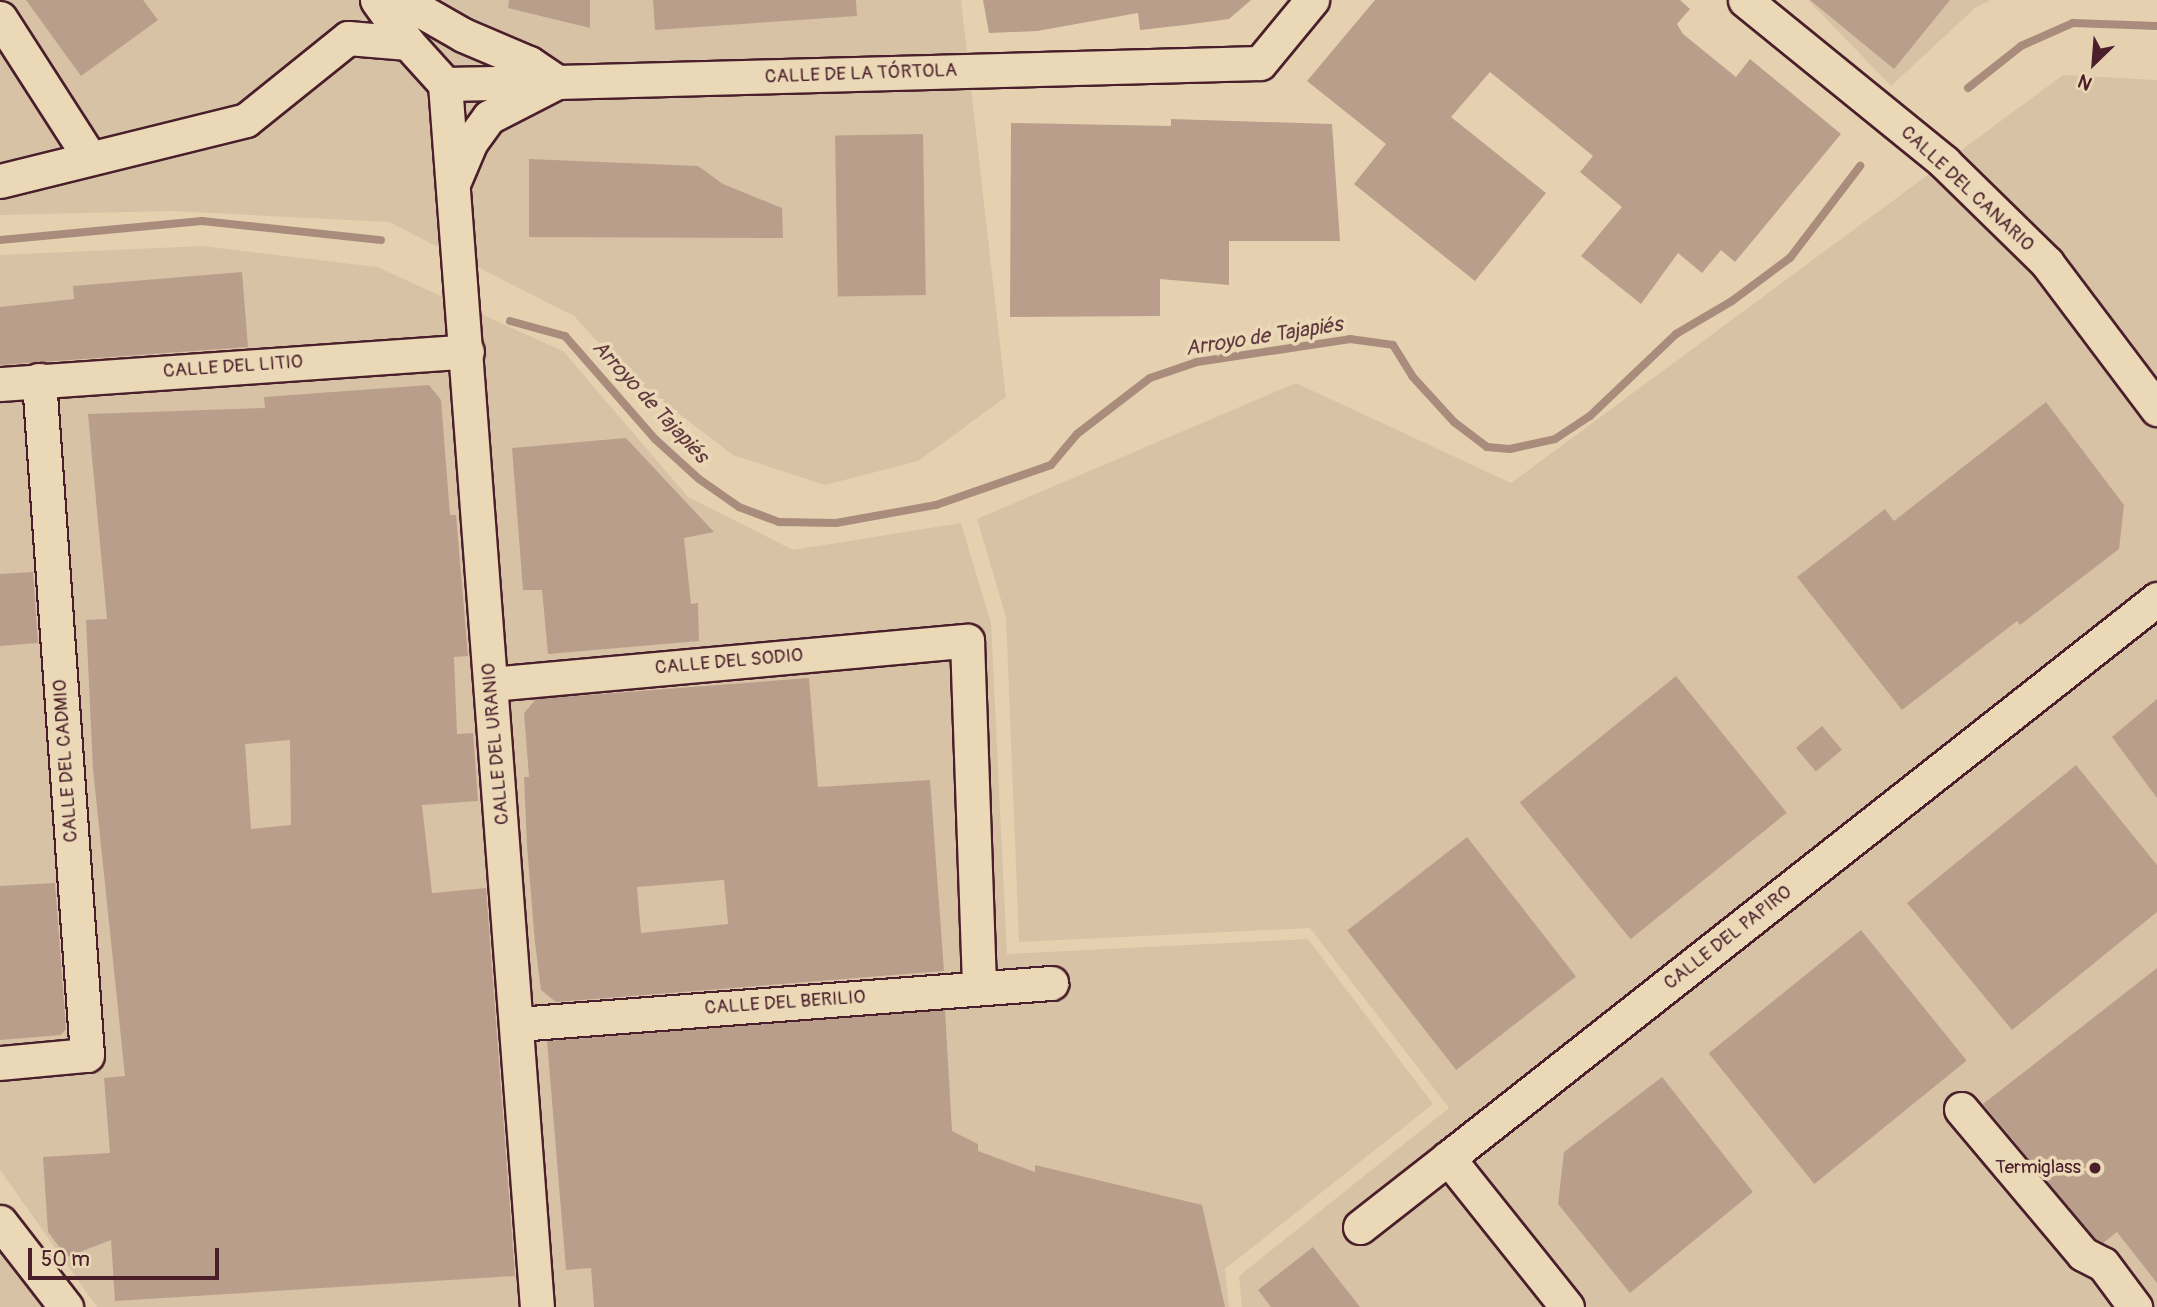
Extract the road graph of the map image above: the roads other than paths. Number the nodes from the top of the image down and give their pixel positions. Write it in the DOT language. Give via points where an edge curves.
graph roads {
  1 [pos="377,0"];
  2 [pos="402,0"];
  3 [pos="1312,0"];
  4 [pos="1745,0"];
  5 [pos="0,18"];
  6 [pos="408,43"];
  7 [pos="557,82"];
  8 [pos="445,84"];
  9 [pos="90,158"];
  10 [pos="0,181"];
  11 [pos="454,182"];
  12 [pos="467,351"];
  13 [pos="38,380"];
  14 [pos="0,384"];
  15 [pos="2157,409"];
  16 [pos="2157,599"];
  17 [pos="491,684"];
  18 [pos="1051,983"];
  19 [pos="979,987"];
  20 [pos="518,1024"];
  21 [pos="0,1063"];
  22 [pos="1961,1109"];
  23 [pos="1448,1158"];
  24 [pos="0,1222"];
  25 [pos="1360,1227"];
  26 [pos="66,1307"];
  27 [pos="537,1307"];
  28 [pos="1567,1307"];
  29 [pos="2135,1307"];
  1 -- 6 [label="street"];
  2 -- 7 [label="street"];
  3 -- 7 [label="street, CALLE DE LA TÓRTOLA" via="1260,63"];
  4 -- 15 [label="street, CALLE DEL CANARIO" via="1944,162 2047,263"];
  5 -- 9 [label="street"];
  6 -- 8 [label="street"];
  6 -- 9 [label="street" via="348,38 246,120"];
  7 -- 8 [label="street, CALLE DE LA TÓRTOLA"];
  7 -- 11 [label="street" via="489,117 470,143"];
  8 -- 11 [label="street, CALLE DEL URANIO"];
  9 -- 10 [label="street"];
  11 -- 12 [label="street, CALLE DEL URANIO"];
  12 -- 13 [label="street, CALLE DEL LITIO"];
  12 -- 17 [label="street, CALLE DEL URANIO"];
  13 -- 14 [label="street, CALLE DEL LITIO"];
  13 -- 21 [label="street, CALLE DEL CADMIO" via="87,1055"];
  16 -- 23 [label="street, CALLE DEL PAPIRO"];
  17 -- 19 [label="street, CALLE DEL SODIO" via="967,640"];
  17 -- 20 [label="street, CALLE DEL URANIO"];
  18 -- 19 [label="street, CALLE DEL BERILIO"];
  19 -- 20 [label="street, CALLE DEL BERILIO"];
  20 -- 27 [label="street, CALLE DEL URANIO"];
  22 -- 29 [label="street" via="2082,1254 2103,1264"];
  23 -- 25 [label="street, CALLE DEL PAPIRO"];
  23 -- 28 [label="street"];
  24 -- 26 [label="street"];
}
